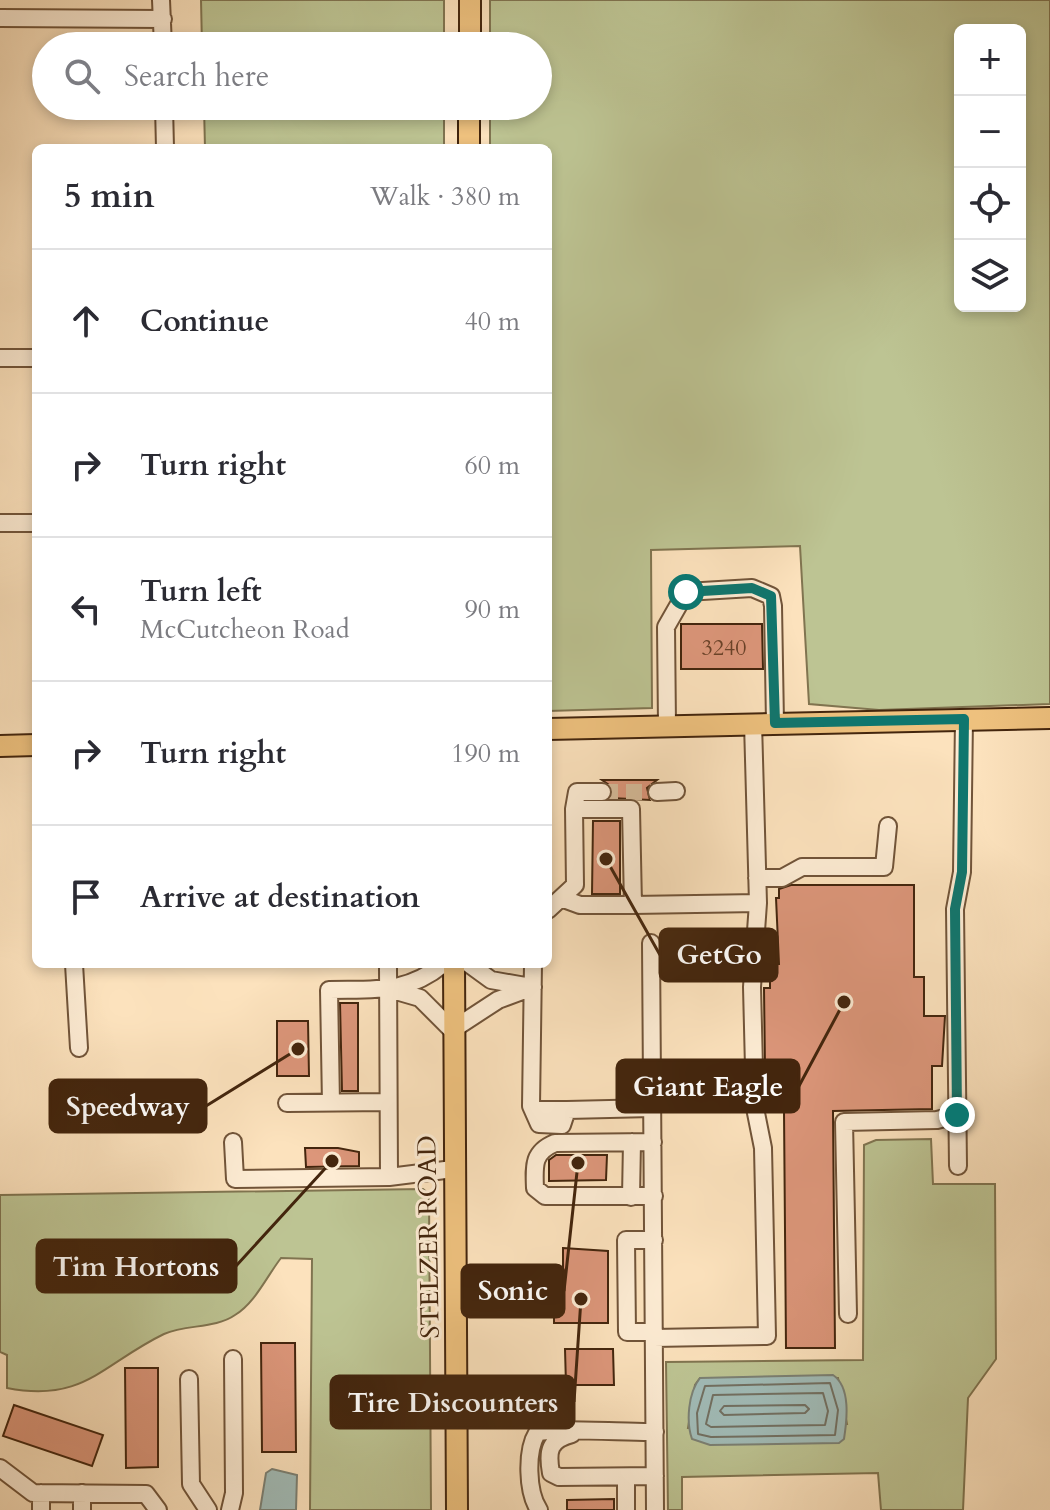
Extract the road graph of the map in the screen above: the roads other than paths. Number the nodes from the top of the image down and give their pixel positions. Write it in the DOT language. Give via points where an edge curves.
graph roads {
  1 [pos="161,0"];
  2 [pos="470,0"];
  3 [pos="0,18"];
  4 [pos="163,19"];
  5 [pos="163,32"];
  6 [pos="470,32"];
  7 [pos="164,120"];
  8 [pos="469,120"];
  9 [pos="165,144"];
  10 [pos="469,144"];
  11 [pos="0,358"];
  12 [pos="32,358"];
  13 [pos="0,523"];
  14 [pos="32,523"];
  15 [pos="1050,718"];
  16 [pos="964,719"];
  17 [pos="753,723"];
  18 [pos="775,723"];
  19 [pos="667,725"];
  20 [pos="552,729"];
  21 [pos="32,745"];
  22 [pos="0,746"];
  23 [pos="676,791"];
  24 [pos="602,792"];
  25 [pos="657,792"];
  26 [pos="574,809"];
  27 [pos="888,826"];
  28 [pos="757,878"];
  29 [pos="561,898"];
  30 [pos="758,903"];
  31 [pos="633,905"];
  32 [pos="552,906"];
  33 [pos="651,943"];
  34 [pos="74,968"];
  35 [pos="388,968"];
  36 [pos="438,968"];
  37 [pos="454,968"];
  38 [pos="474,968"];
  39 [pos="533,968"];
  40 [pos="533,987"];
  41 [pos="388,989"];
  42 [pos="452,1030"];
  43 [pos="79,1048"];
  44 [pos="388,1102"];
  45 [pos="287,1103"];
  46 [pos="331,1103"];
  47 [pos="652,1108"];
  48 [pos="957,1115"];
  49 [pos="233,1142"];
  50 [pos="632,1142"];
  51 [pos="653,1142"];
  52 [pos="958,1166"];
  53 [pos="453,1169"];
  54 [pos="389,1177"];
  55 [pos="654,1196"];
  56 [pos="631,1197"];
  57 [pos="654,1240"];
  58 [pos="848,1314"];
  59 [pos="654,1335"];
  60 [pos="233,1359"];
  61 [pos="189,1379"];
  62 [pos="655,1432"];
  63 [pos="577,1433"];
  64 [pos="1,1471"];
  65 [pos="551,1473"];
  66 [pos="531,1474"];
  67 [pos="655,1476"];
  68 [pos="626,1477"];
  69 [pos="41,1501"];
  70 [pos="82,1502"];
  71 [pos="158,1510"];
  72 [pos="208,1510"];
  73 [pos="230,1510"];
  74 [pos="457,1510"];
  75 [pos="539,1510"];
  76 [pos="626,1510"];
  77 [pos="655,1510"];
  1 -- 4 [label="street"];
  2 -- 6 [label="main road"];
  3 -- 4 [label="street"];
  4 -- 5 [label="street"];
  7 -- 9 [label="street"];
  8 -- 10 [label="main road"];
  11 -- 12 [label="street"];
  13 -- 14 [label="street"];
  15 -- 16 [label="main road"];
  16 -- 18 [label="main road"];
  16 -- 48 [label="street" via="962,872 955,909"];
  17 -- 18 [label="main road"];
  17 -- 19 [label="main road"];
  17 -- 28 [label="street"];
  18 -- 19 [label="street" via="773,606 771,596 752,588 686,592 673,610 666,627"];
  19 -- 20 [label="main road"];
  21 -- 22 [label="main road"];
  23 -- 25 [label="street"];
  24 -- 26 [label="street" via="577,792"];
  26 -- 29 [label="street" via="575,885"];
  26 -- 31 [label="street" via="631,809"];
  27 -- 28 [label="street" via="884,867 802,867 782,878"];
  28 -- 30 [label="street"];
  29 -- 31 [label="street" via="580,905"];
  29 -- 32 [label="street"];
  30 -- 31 [label="street"];
  30 -- 59 [label="street" via="752,987 755,1108 763,1148 767,1336"];
  33 -- 47 [label="street"];
  34 -- 43 [label="street"];
  35 -- 41 [label="street"];
  36 -- 41 [label="street" via="423,980"];
  37 -- 42 [label="main road, STELZER ROAD"];
  38 -- 40 [label="street" via="491,980"];
  39 -- 40 [label="street"];
  40 -- 42 [label="street" via="498,1000"];
  40 -- 47 [label="street" via="533,1110 539,1124 562,1125 567,1110"];
  41 -- 42 [label="street" via="420,998"];
  41 -- 44 [label="street"];
  41 -- 46 [label="street" via="329,990"];
  42 -- 53 [label="main road, STELZER ROAD"];
  44 -- 46 [label="street"];
  44 -- 54 [label="street"];
  45 -- 46 [label="street"];
  47 -- 51 [label="street"];
  48 -- 52 [label="street"];
  48 -- 58 [label="street" via="844,1122"];
  49 -- 54 [label="street" via="235,1179"];
  50 -- 51 [label="street"];
  50 -- 56 [label="street"];
  50 -- 56 [label="street" via="555,1143 535,1158 534,1175 535,1188 545,1196"];
  51 -- 55 [label="street"];
  53 -- 54 [label="street"];
  53 -- 74 [label="main road, STELZER ROAD"];
  55 -- 56 [label="street"];
  55 -- 57 [label="street"];
  57 -- 59 [label="street"];
  57 -- 59 [label="street" via="626,1240 627,1332"];
  59 -- 62 [label="street"];
  60 -- 73 [label="street"];
  61 -- 72 [label="street" via="191,1484"];
  62 -- 63 [label="street"];
  62 -- 67 [label="street"];
  63 -- 65 [label="street" via="556,1438 550,1446"];
  63 -- 66 [label="street" via="560,1428 537,1433 530,1444"];
  64 -- 69 [label="street"];
  65 -- 66 [label="street"];
  65 -- 68 [label="street"];
  66 -- 75 [label="street"];
  67 -- 68 [label="street"];
  67 -- 77 [label="street"];
  68 -- 76 [label="street"];
  69 -- 70 [label="street"];
  70 -- 71 [label="street" via="146,1494"];
}
